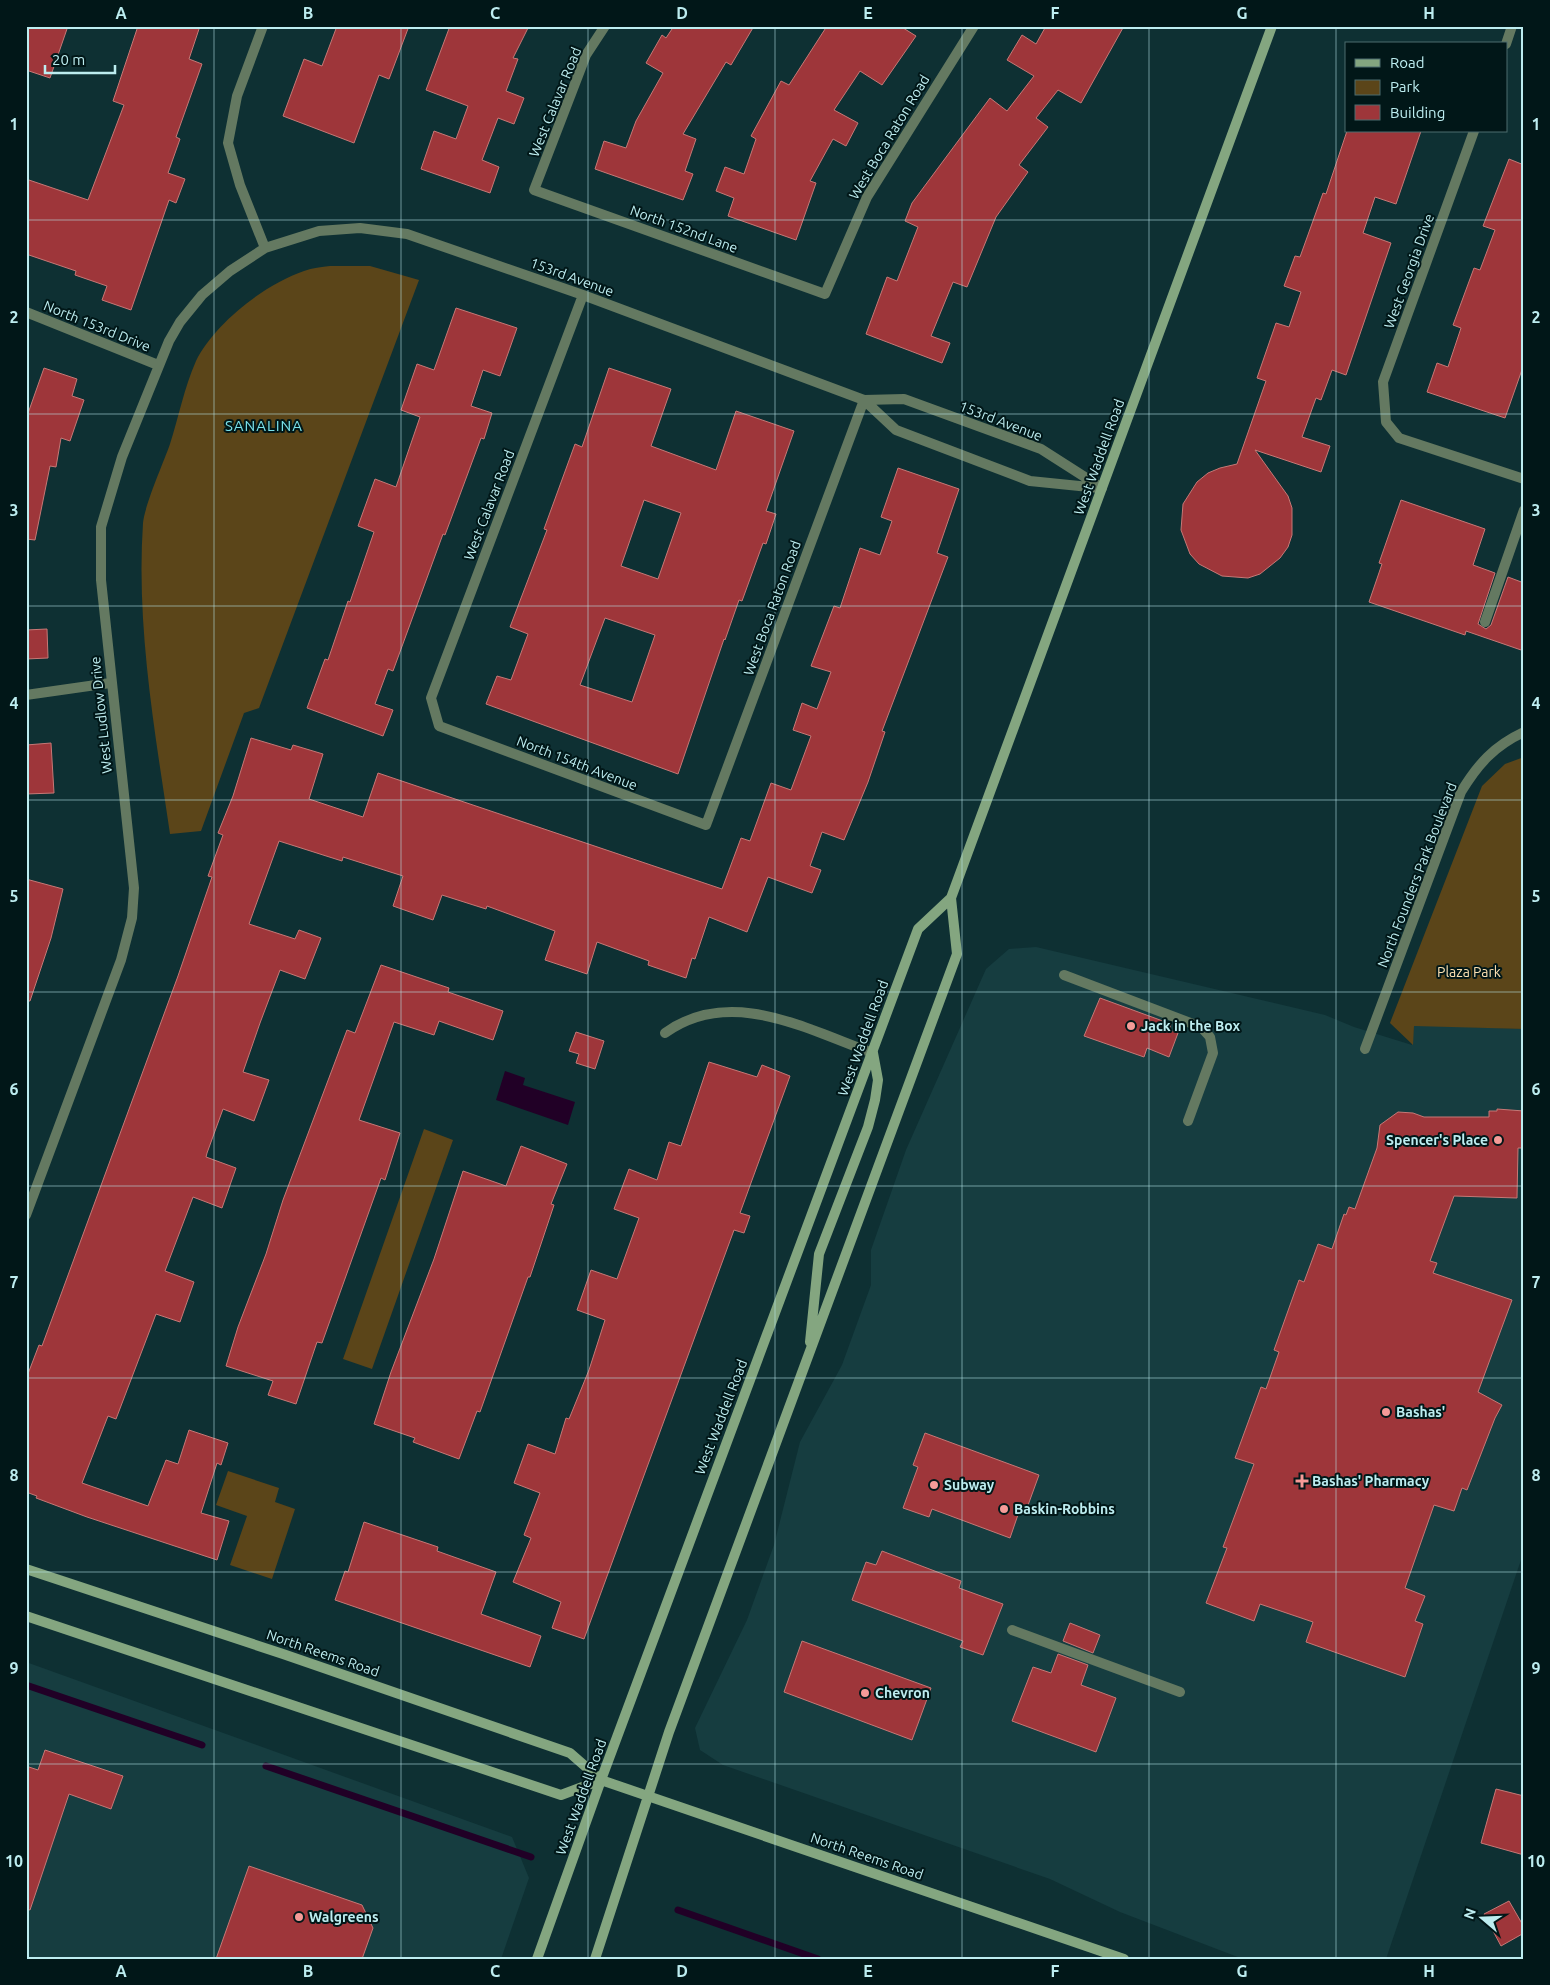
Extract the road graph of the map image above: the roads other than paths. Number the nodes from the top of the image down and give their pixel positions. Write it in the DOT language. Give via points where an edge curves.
graph roads {
  1 [pos="263,26"];
  2 [pos="605,26"];
  3 [pos="974,26"];
  4 [pos="1272,26"];
  5 [pos="1512,26"];
  6 [pos="1507,42"];
  7 [pos="1474,132"];
  8 [pos="534,190"];
  9 [pos="265,248"];
  10 [pos="825,294"];
  11 [pos="583,295"];
  12 [pos="26,312"];
  13 [pos="158,365"];
  14 [pos="864,400"];
  15 [pos="1524,478"];
  16 [pos="1102,488"];
  17 [pos="1524,510"];
  18 [pos="1485,622"];
  19 [pos="110,683"];
  20 [pos="26,695"];
  21 [pos="440,726"];
  22 [pos="1524,732"];
  23 [pos="706,826"];
  24 [pos="951,898"];
  25 [pos="1064,975"];
  26 [pos="665,1033"];
  27 [pos="1365,1050"];
  28 [pos="872,1053"];
  29 [pos="1188,1121"];
  30 [pos="26,1180"];
  31 [pos="37,1184"];
  32 [pos="26,1214"];
  33 [pos="808,1358"];
  34 [pos="26,1569"];
  35 [pos="26,1616"];
  36 [pos="1012,1630"];
  37 [pos="1180,1692"];
  38 [pos="601,1780"];
  39 [pos="648,1795"];
  40 [pos="537,1959"];
  41 [pos="595,1959"];
  42 [pos="1124,1959"];
  1 -- 9 [label="street" via="237,96 228,143 240,185"];
  2 -- 8 [label="street, West Calavar Road" via="586,56"];
  3 -- 10 [label="street, West Boca Raton Road" via="867,197"];
  4 -- 16 [label="main road, West Waddell Road"];
  5 -- 6 [label="street"];
  7 -- 15 [label="street, West Georgia Drive" via="1383,382 1386,422 1399,438"];
  8 -- 10 [label="street, North 152nd Lane"];
  9 -- 11 [label="street, 153rd Avenue" via="318,231 383,230 440,244"];
  9 -- 13 [label="street, West Ludlow Drive" via="230,271 202,296 180,322"];
  11 -- 14 [label="street, 153rd Avenue"];
  11 -- 21 [label="street, West Calavar Road" via="431,698"];
  12 -- 13 [label="street, North 153rd Drive"];
  13 -- 19 [label="street, West Ludlow Drive" via="122,457 101,527 101,580"];
  14 -- 16 [label="street, 153rd Avenue" via="904,399 1032,446"];
  14 -- 16 [label="street, 153rd Avenue" via="896,430 1030,481"];
  14 -- 23 [label="street, West Boca Raton Road"];
  16 -- 24 [label="main road, West Waddell Road"];
  17 -- 18 [label="street"];
  19 -- 20 [label="street"];
  19 -- 31 [label="street, West Ludlow Drive" via="134,888 132,918 121,960"];
  21 -- 23 [label="street, North 154th Avenue"];
  22 -- 27 [label="street, North Founders Park Boulevard" via="1507,740 1477,765 1461,792"];
  24 -- 28 [label="main road, West Waddell Road" via="918,929"];
  24 -- 33 [label="main road, West Waddell Road" via="957,954"];
  25 -- 29 [label="street" via="1201,1027 1210,1038 1213,1053"];
  26 -- 28 [label="street" via="681,1022 703,1014 734,1011 785,1021"];
  28 -- 33 [label="main road" via="878,1080 876,1100 819,1254"];
  28 -- 38 [label="main road, West Waddell Road"];
  30 -- 31 [label="street"];
  31 -- 32 [label="street, West Ludlow Drive"];
  33 -- 39 [label="main road, West Waddell Road"];
  34 -- 38 [label="main road, North Reems Road" via="570,1753"];
  35 -- 38 [label="main road" via="562,1795"];
  36 -- 37 [label="street"];
  38 -- 39 [label="main road, North Reems Road"];
  38 -- 40 [label="main road, West Waddell Road"];
  39 -- 41 [label="main road, West Waddell Road"];
  39 -- 42 [label="main road, North Reems Road"];
}
